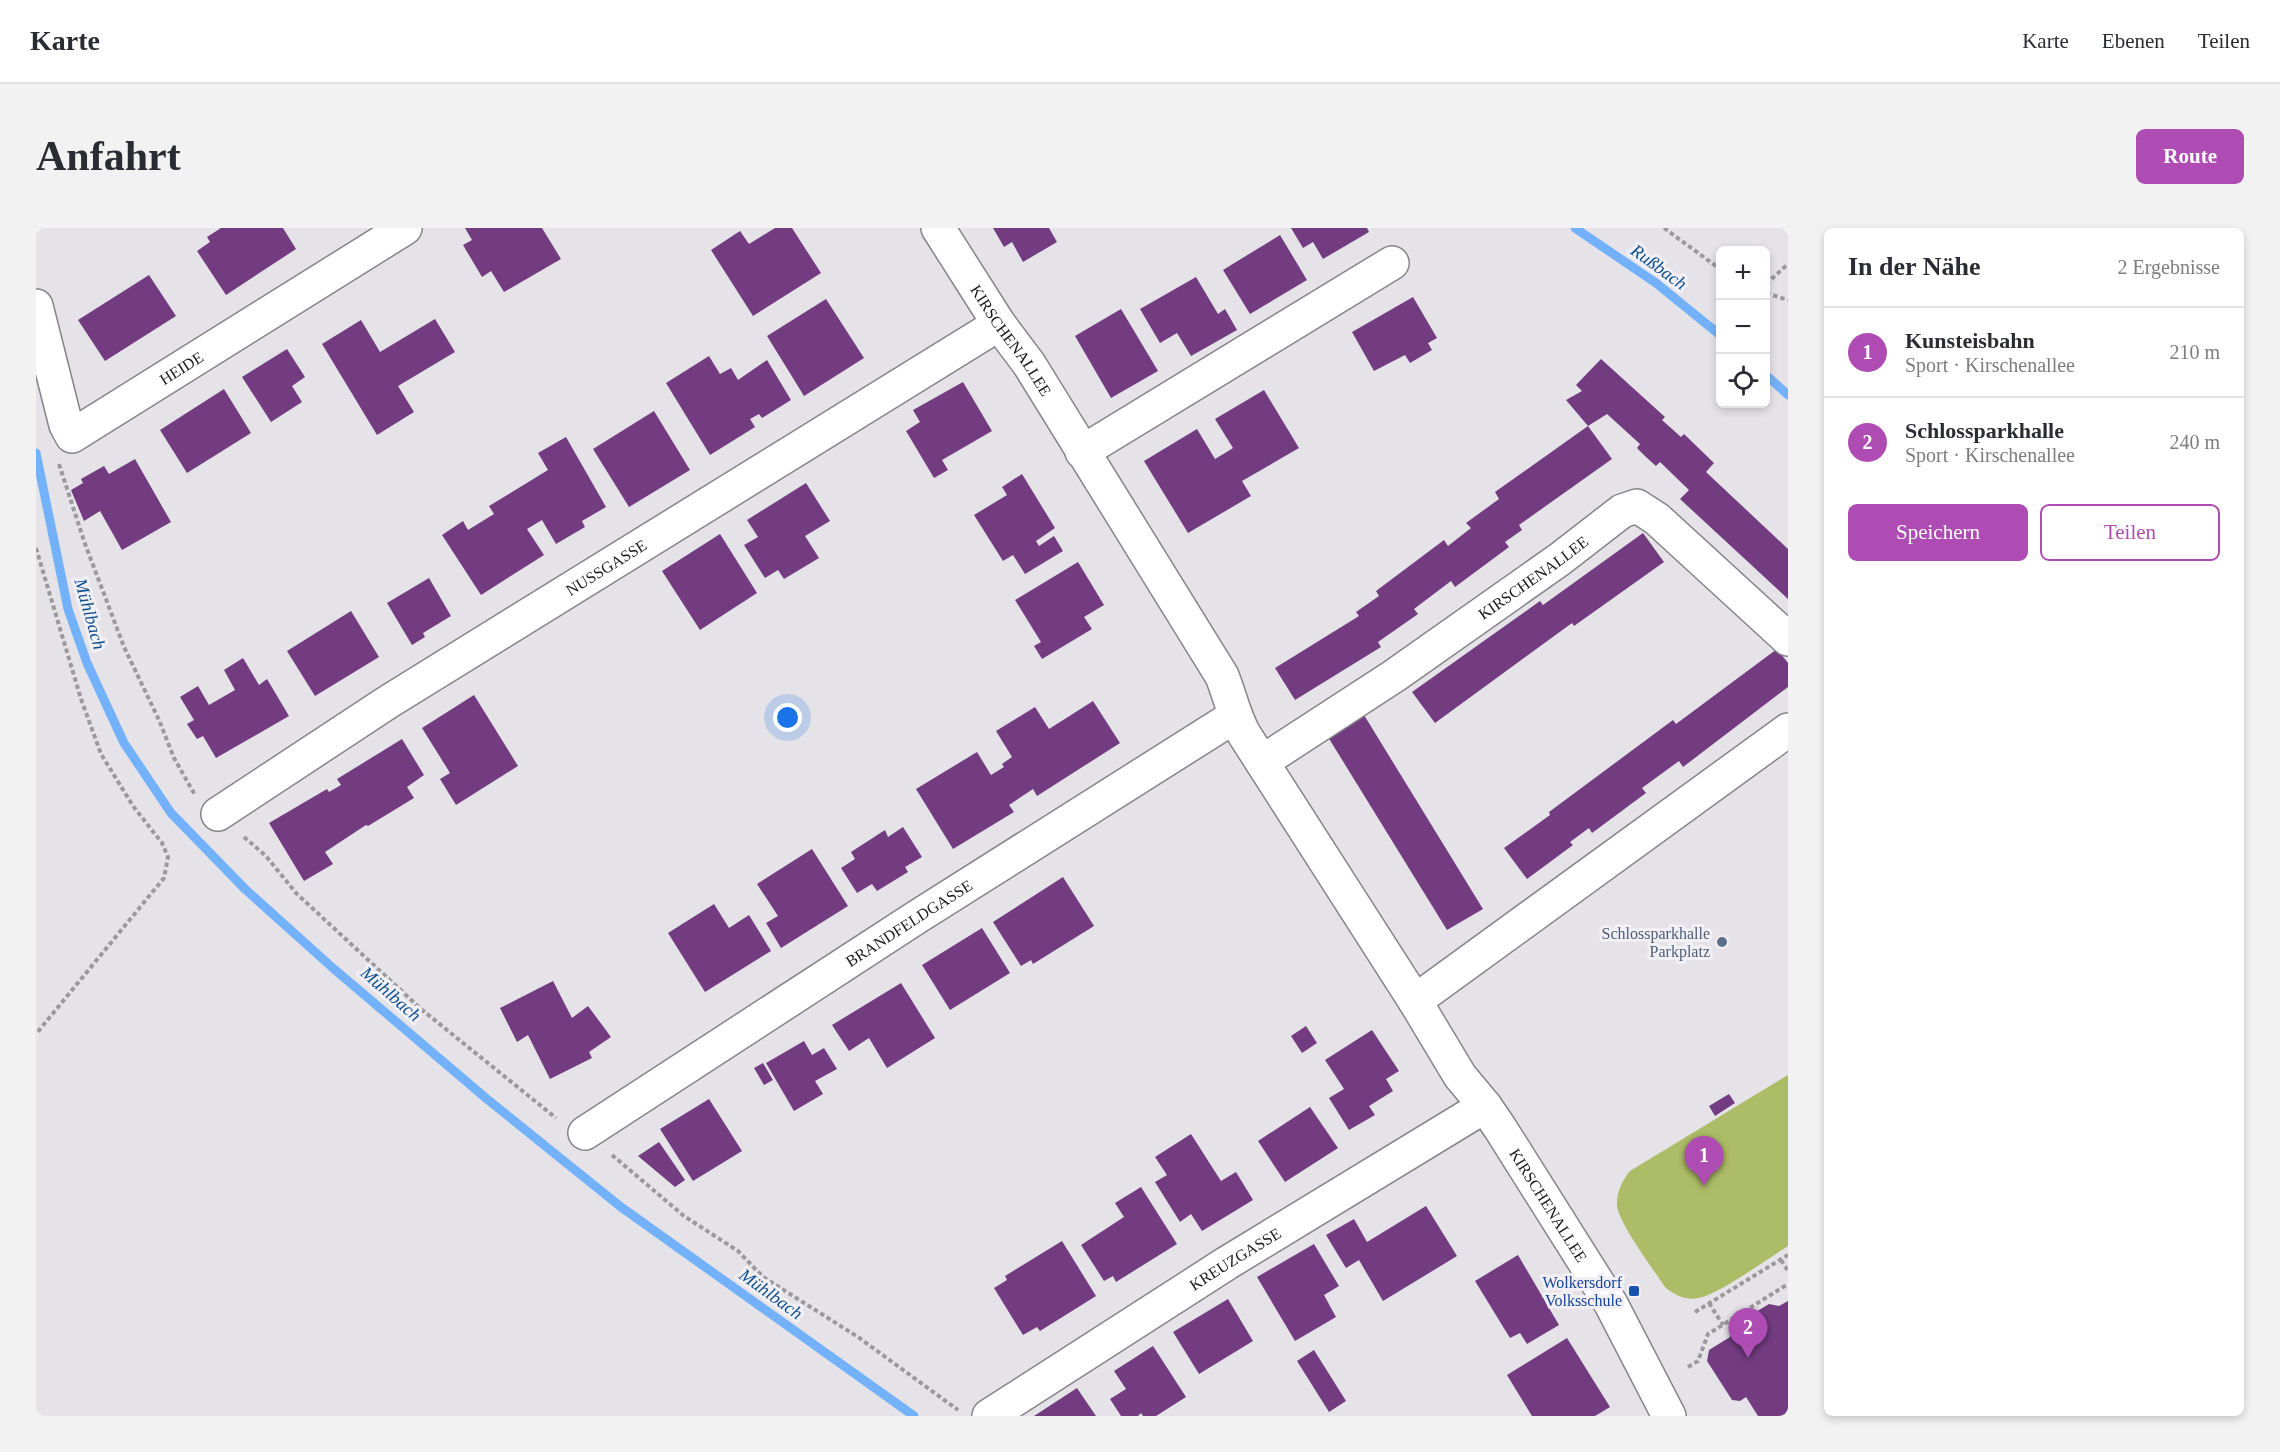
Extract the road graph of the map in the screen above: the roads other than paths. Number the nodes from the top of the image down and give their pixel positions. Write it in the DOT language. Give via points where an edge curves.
graph roads {
  1 [pos="405,228"];
  2 [pos="938,228"];
  3 [pos="1392,263"];
  4 [pos="36,306"];
  5 [pos="999,324"];
  6 [pos="1082,452"];
  7 [pos="1788,639"];
  8 [pos="1234,716"];
  9 [pos="1788,730"];
  10 [pos="1262,762"];
  11 [pos="218,814"];
  12 [pos="1415,1001"];
  13 [pos="1485,1106"];
  14 [pos="585,1133"];
  15 [pos="989,1416"];
  16 [pos="1669,1416"];
  1 -- 4 [label="street, HEIDE" via="72,436"];
  2 -- 5 [label="street, KIRSCHENALLEE"];
  3 -- 6 [label="street"];
  5 -- 6 [label="street, KIRSCHENALLEE" via="1029,364"];
  5 -- 11 [label="street, NUSSGASSE" via="388,702"];
  6 -- 8 [label="street, KIRSCHENALLEE" via="1222,676"];
  7 -- 10 [label="street, KIRSCHENALLEE" via="1638,506 1622,511 1394,676"];
  8 -- 10 [label="street, KIRSCHENALLEE"];
  8 -- 14 [label="street, BRANDFELDGASSE"];
  9 -- 12 [label="street"];
  10 -- 12 [label="street, KIRSCHENALLEE"];
  12 -- 13 [label="street, KIRSCHENALLEE" via="1460,1077"];
  13 -- 15 [label="street, KREUZGASSE" via="1227,1263"];
  13 -- 16 [label="street, KIRSCHENALLEE" via="1611,1304"];
}
